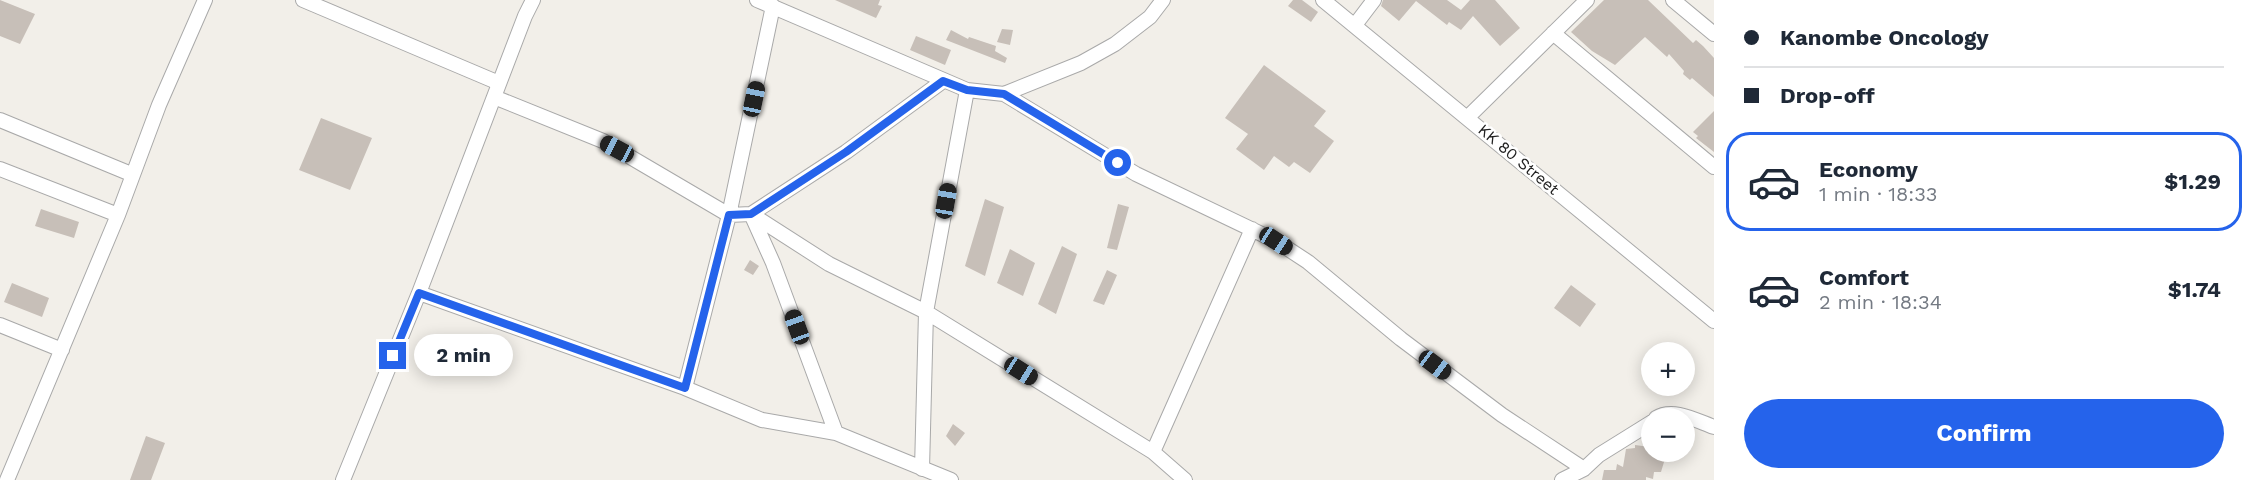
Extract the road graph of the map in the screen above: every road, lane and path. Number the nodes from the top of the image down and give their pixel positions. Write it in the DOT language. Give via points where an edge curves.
graph roads {
  1 [pos="205,0"];
  2 [pos="303,0"];
  3 [pos="533,0"];
  4 [pos="757,0"];
  5 [pos="1162,0"];
  6 [pos="1323,0"];
  7 [pos="1374,0"];
  8 [pos="1587,0"];
  9 [pos="1673,0"];
  10 [pos="773,6"];
  11 [pos="1354,26"];
  12 [pos="1553,33"];
  13 [pos="1714,34"];
  14 [pos="943,81"];
  15 [pos="499,83"];
  16 [pos="967,90"];
  17 [pos="1004,94"];
  18 [pos="494,97"];
  19 [pos="1468,117"];
  20 [pos="0,120"];
  21 [pos="1714,167"];
  22 [pos="0,169"];
  23 [pos="131,174"];
  24 [pos="751,214"];
  25 [pos="118,215"];
  26 [pos="729,215"];
  27 [pos="1252,230"];
  28 [pos="419,293"];
  29 [pos="926,312"];
  30 [pos="1714,321"];
  31 [pos="0,325"];
  32 [pos="62,350"];
  33 [pos="685,388"];
  34 [pos="1695,420"];
  35 [pos="1714,427"];
  36 [pos="1641,429"];
  37 [pos="836,433"];
  38 [pos="1154,452"];
  39 [pos="922,469"];
  40 [pos="1572,476"];
  41 [pos="8,480"];
  42 [pos="343,480"];
  43 [pos="951,480"];
  44 [pos="1185,480"];
  1 -- 23 [label="street"];
  2 -- 15 [label="street"];
  3 -- 15 [label="street"];
  4 -- 10 [label="street"];
  5 -- 17 [label="street" via="1150,17 1115,44 1081,63"];
  6 -- 11 [label="street, KK 80 Street"];
  7 -- 11 [label="street"];
  8 -- 12 [label="street"];
  9 -- 13 [label="street"];
  10 -- 14 [label="street"];
  10 -- 26 [label="street"];
  11 -- 19 [label="street, KK 80 Street"];
  12 -- 19 [label="street"];
  12 -- 21 [label="street"];
  14 -- 16 [label="street"];
  14 -- 24 [label="street" via="846,152"];
  15 -- 18 [label="street"];
  16 -- 17 [label="street"];
  16 -- 29 [label="street"];
  17 -- 27 [label="street" via="1136,174"];
  18 -- 26 [label="street" via="603,141"];
  18 -- 28 [label="street"];
  19 -- 30 [label="street, KK 80 Street"];
  20 -- 23 [label="street"];
  22 -- 25 [label="street"];
  23 -- 25 [label="street"];
  24 -- 26 [label="street"];
  24 -- 29 [label="street" via="829,264"];
  24 -- 37 [label="street"];
  25 -- 32 [label="street"];
  26 -- 33 [label="street"];
  27 -- 38 [label="street"];
  27 -- 40 [label="street" via="1308,262 1502,415"];
  28 -- 33 [label="street"];
  28 -- 42 [label="street"];
  29 -- 38 [label="street"];
  29 -- 39 [label="street"];
  31 -- 32 [label="street"];
  32 -- 41 [label="street"];
  33 -- 37 [label="street" via="762,420"];
  34 -- 35 [label="street"];
  36 -- 40 [label="street"];
  37 -- 39 [label="street"];
  38 -- 44 [label="street"];
  39 -- 43 [label="street"];
}
